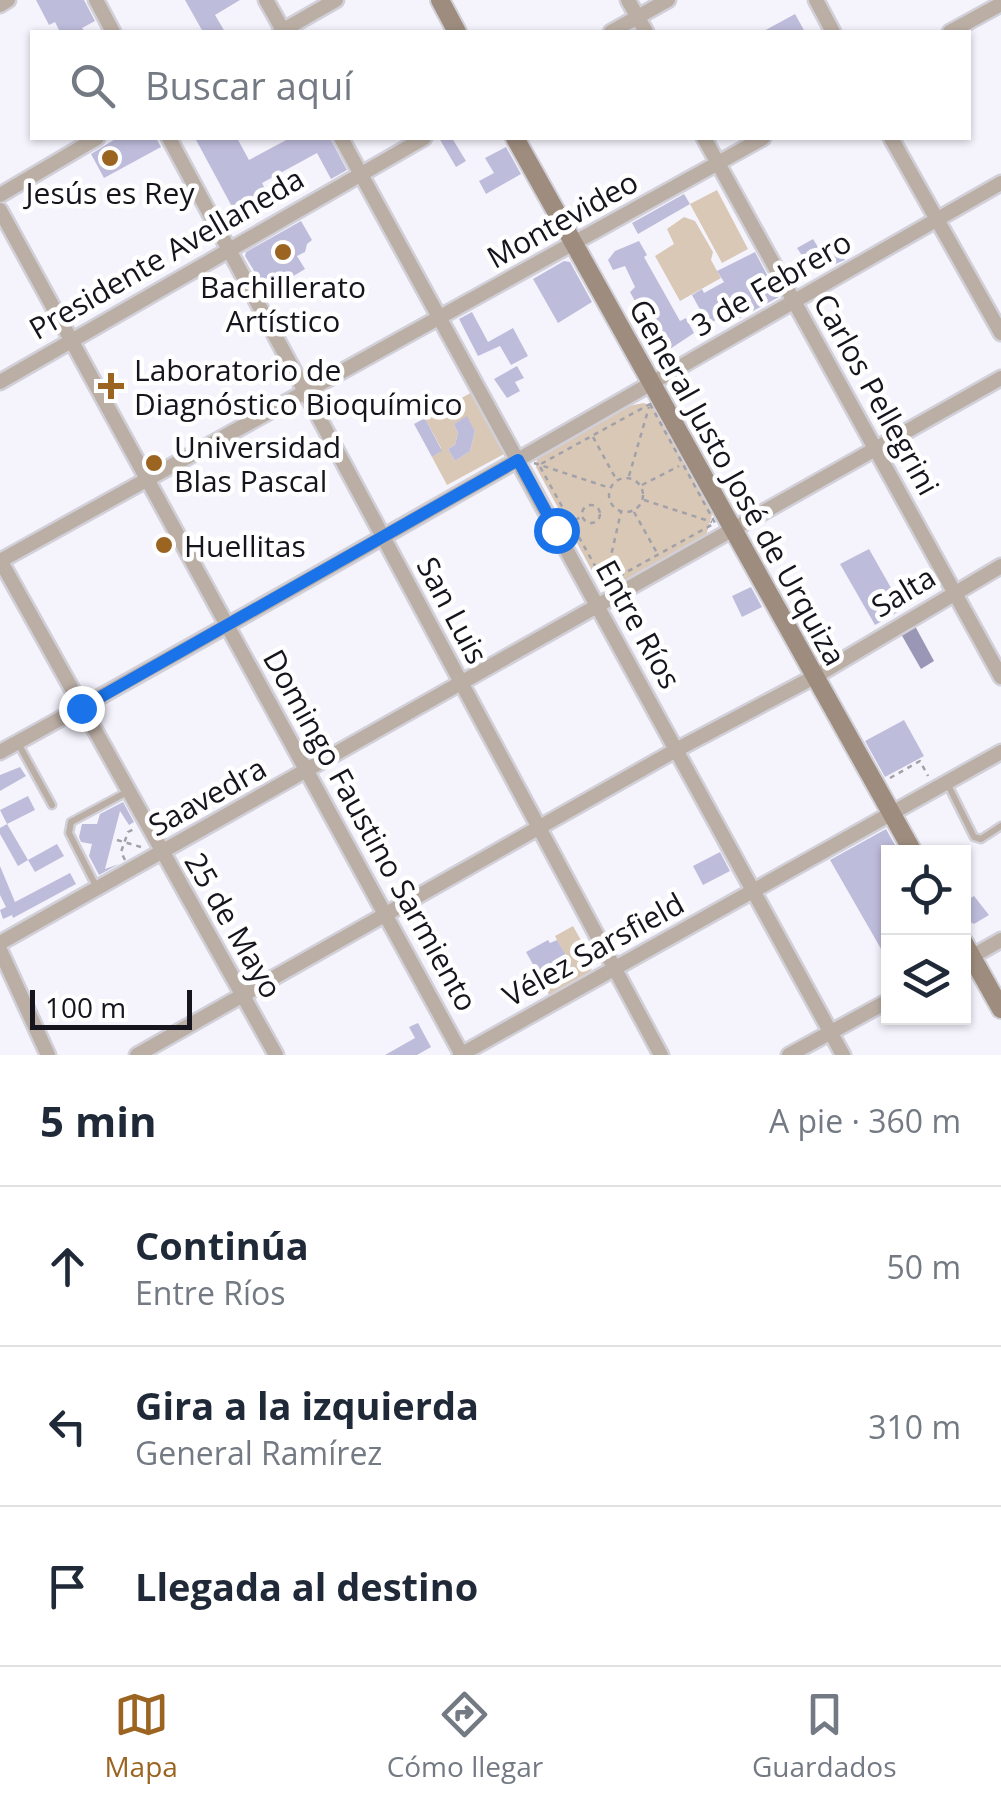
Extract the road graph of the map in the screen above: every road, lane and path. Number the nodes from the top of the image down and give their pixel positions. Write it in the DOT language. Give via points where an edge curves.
graph roads {
  1 [pos="8,0"];
  2 [pos="96,0"];
  3 [pos="266,0"];
  4 [pos="336,0"];
  5 [pos="440,0"];
  6 [pos="628,0"];
  7 [pos="668,0"];
  8 [pos="816,0"];
  9 [pos="1001,4"];
  10 [pos="0,5"];
  11 [pos="638,17"];
  12 [pos="112,30"];
  13 [pos="281,30"];
  14 [pos="285,30"];
  15 [pos="457,30"];
  16 [pos="615,30"];
  17 [pos="645,30"];
  18 [pos="832,30"];
  19 [pos="954,30"];
  20 [pos="94,140"];
  21 [pos="170,140"];
  22 [pos="342,140"];
  23 [pos="420,140"];
  24 [pos="516,140"];
  25 [pos="705,140"];
  26 [pos="759,140"];
  27 [pos="892,140"];
  28 [pos="718,162"];
  29 [pos="360,172"];
  30 [pos="1001,183"];
  31 [pos="0,195"];
  32 [pos="0,210"];
  33 [pos="937,220"];
  34 [pos="574,245"];
  35 [pos="228,249"];
  36 [pos="794,300"];
  37 [pos="440,319"];
  38 [pos="1001,333"];
  39 [pos="73,340"];
  40 [pos="1001,378"];
  41 [pos="0,382"];
  42 [pos="304,394"];
  43 [pos="651,395"];
  44 [pos="592,435"];
  45 [pos="875,448"];
  46 [pos="518,460"];
  47 [pos="688,461"];
  48 [pos="540,464"];
  49 [pos="628,478"];
  50 [pos="147,480"];
  51 [pos="616,480"];
  52 [pos="641,486"];
  53 [pos="609,488"];
  54 [pos="642,500"];
  55 [pos="610,503"];
  56 [pos="598,508"];
  57 [pos="633,510"];
  58 [pos="621,512"];
  59 [pos="583,516"];
  60 [pos="571,522"];
  61 [pos="716,523"];
  62 [pos="556,530"];
  63 [pos="735,530"];
  64 [pos="384,537"];
  65 [pos="658,555"];
  66 [pos="0,561"];
  67 [pos="1001,566"];
  68 [pos="605,584"];
  69 [pos="954,592"];
  70 [pos="598,607"];
  71 [pos="228,625"];
  72 [pos="816,676"];
  73 [pos="1001,677"];
  74 [pos="462,685"];
  75 [pos="81,708"];
  76 [pos="18,742"];
  77 [pos="676,750"];
  78 [pos="0,752"];
  79 [pos="1001,752"];
  80 [pos="308,771"];
  81 [pos="941,786"];
  82 [pos="876,787"];
  83 [pos="127,792"];
  84 [pos="52,806"];
  85 [pos="891,814"];
  86 [pos="145,824"];
  87 [pos="1001,826"];
  88 [pos="538,828"];
  89 [pos="117,840"];
  90 [pos="124,842"];
  91 [pos="909,845"];
  92 [pos="161,853"];
  93 [pos="131,870"];
  94 [pos="98,888"];
  95 [pos="753,890"];
  96 [pos="384,915"];
  97 [pos="1001,940"];
  98 [pos="0,946"];
  99 [pos="971,951"];
  100 [pos="971,961"];
  101 [pos="614,968"];
  102 [pos="243,997"];
  103 [pos="881,1005"];
  104 [pos="1001,1009"];
  105 [pos="831,1032"];
  106 [pos="48,1055"];
  107 [pos="137,1055"];
  108 [pos="276,1055"];
  109 [pos="461,1055"];
  110 [pos="660,1055"];
  111 [pos="789,1055"];
  112 [pos="844,1055"];
  1 -- 10 [label="street"];
  2 -- 12 [label="street"];
  3 -- 13 [label="street"];
  4 -- 14 [label="street"];
  5 -- 15 [label="street"];
  6 -- 11 [label="street"];
  7 -- 11 [label="street"];
  8 -- 18 [label="street"];
  9 -- 19 [label="street"];
  11 -- 16 [label="street"];
  11 -- 17 [label="street"];
  20 -- 31 [label="street"];
  21 -- 35 [label="street, San Luis"];
  22 -- 29 [label="street, Entre Ríos"];
  23 -- 29 [label="street, Presidente Avellaneda"];
  24 -- 34 [label="street, General Justo José de Urquiza"];
  25 -- 28 [label="street, Carlos Pellegrini"];
  26 -- 28 [label="street, Montevideo"];
  27 -- 33 [label="street"];
  28 -- 34 [label="street, Montevideo"];
  28 -- 36 [label="street, Carlos Pellegrini"];
  29 -- 35 [label="street, Presidente Avellaneda"];
  29 -- 37 [label="street, Entre Ríos"];
  30 -- 33 [label="street, 3 de Febrero"];
  32 -- 39 [label="street, Domingo Faustino Sarmiento"];
  33 -- 36 [label="street, 3 de Febrero"];
  33 -- 38 [label="street"];
  34 -- 37 [label="street, Montevideo"];
  34 -- 43 [label="street, General Justo José de Urquiza"];
  35 -- 39 [label="street, Presidente Avellaneda"];
  35 -- 42 [label="street, San Luis"];
  36 -- 43 [label="street, 3 de Febrero"];
  36 -- 45 [label="street, Carlos Pellegrini"];
  37 -- 42 [label="street, Montevideo"];
  37 -- 46 [label="street, Entre Ríos"];
  39 -- 41 [label="street, Presidente Avellaneda"];
  39 -- 50 [label="street, Domingo Faustino Sarmiento"];
  40 -- 45 [label="street, Saavedra"];
  42 -- 50 [label="street, Montevideo"];
  42 -- 64 [label="street, San Luis"];
  43 -- 44 [label="path"];
  43 -- 46 [label="street, 3 de Febrero"];
  43 -- 47 [label="street, General Justo José de Urquiza"];
  43 -- 47 [label="path"];
  43 -- 49 [label="path"];
  44 -- 48 [label="path"];
  44 -- 51 [label="path"];
  45 -- 63 [label="street, Saavedra"];
  45 -- 69 [label="street, Carlos Pellegrini"];
  46 -- 48 [label="path"];
  46 -- 62 [label="street, Entre Ríos"];
  46 -- 64 [label="street, 3 de Febrero"];
  47 -- 52 [label="path"];
  47 -- 61 [label="path"];
  47 -- 63 [label="street, General Justo José de Urquiza"];
  48 -- 53 [label="path"];
  48 -- 60 [label="path"];
  49 -- 51 [label="path"];
  49 -- 52 [label="path"];
  50 -- 66 [label="street, Montevideo"];
  50 -- 71 [label="street, Domingo Faustino Sarmiento"];
  51 -- 53 [label="path"];
  52 -- 54 [label="path"];
  53 -- 55 [label="path"];
  54 -- 57 [label="path"];
  54 -- 61 [label="path"];
  55 -- 56 [label="path"];
  55 -- 58 [label="path"];
  56 -- 59 [label="path" via="586,507"];
  56 -- 59 [label="path" via="595,522"];
  57 -- 58 [label="path"];
  57 -- 65 [label="path"];
  58 -- 68 [label="path"];
  59 -- 60 [label="path"];
  60 -- 62 [label="path"];
  60 -- 68 [label="path"];
  61 -- 63 [label="path"];
  61 -- 65 [label="path"];
  62 -- 70 [label="street, Entre Ríos"];
  63 -- 70 [label="street, Saavedra"];
  63 -- 72 [label="street, General Justo José de Urquiza"];
  64 -- 71 [label="street, 3 de Febrero"];
  64 -- 74 [label="street, San Luis"];
  65 -- 68 [label="path"];
  66 -- 75 [label="street, 25 de Mayo"];
  67 -- 69 [label="street, Salta"];
  68 -- 70 [label="path"];
  69 -- 72 [label="street, Salta"];
  69 -- 73 [label="street, Carlos Pellegrini"];
  70 -- 74 [label="street, Saavedra"];
  70 -- 77 [label="street, Entre Ríos"];
  71 -- 75 [label="street, 3 de Febrero"];
  71 -- 80 [label="street, Domingo Faustino Sarmiento"];
  72 -- 77 [label="street, Salta"];
  72 -- 82 [label="street, General Justo José de Urquiza"];
  74 -- 80 [label="street, Saavedra"];
  74 -- 88 [label="street, San Luis"];
  75 -- 76 [label="street, 3 de Febrero"];
  75 -- 83 [label="street, 25 de Mayo"];
  76 -- 78 [label="street, 3 de Febrero"];
  76 -- 84 [label="lane"];
  77 -- 88 [label="street, Salta"];
  77 -- 95 [label="street, Entre Ríos"];
  79 -- 81 [label="street, Vélez Sarsfield"];
  80 -- 92 [label="street, Saavedra"];
  80 -- 96 [label="street, Domingo Faustino Sarmiento"];
  81 -- 82 [label="path" via="920,761"];
  81 -- 85 [label="street, Vélez Sarsfield"];
  81 -- 87 [label="lane" via="974,837"];
  82 -- 85 [label="street, General Justo José de Urquiza"];
  83 -- 86 [label="street, 25 de Mayo"];
  83 -- 94 [label="lane" via="71,822 68,834"];
  85 -- 91 [label="street, General Justo José de Urquiza"];
  85 -- 95 [label="street, Vélez Sarsfield"];
  86 -- 90 [label="path"];
  86 -- 92 [label="street, 25 de Mayo"];
  88 -- 96 [label="street, Salta"];
  88 -- 101 [label="street, San Luis"];
  89 -- 90 [label="path"];
  90 -- 92 [label="path"];
  90 -- 93 [label="path" via="120,852"];
  92 -- 93 [label="street, Saavedra"];
  92 -- 102 [label="street, 25 de Mayo"];
  93 -- 94 [label="street, Saavedra"];
  94 -- 98 [label="street, Saavedra"];
  95 -- 101 [label="street, Vélez Sarsfield"];
  95 -- 105 [label="street, Entre Ríos"];
  96 -- 102 [label="street, Salta"];
  96 -- 109 [label="street, Domingo Faustino Sarmiento"];
  97 -- 99 [label="street"];
  98 -- 106 [label="street"];
  100 -- 104 [label="street"];
  101 -- 109 [label="street, Vélez Sarsfield"];
  101 -- 110 [label="street, San Luis"];
  102 -- 107 [label="street, Salta"];
  102 -- 108 [label="street, 25 de Mayo"];
  103 -- 105 [label="street"];
  105 -- 111 [label="street"];
  105 -- 112 [label="street, Entre Ríos"];
}
